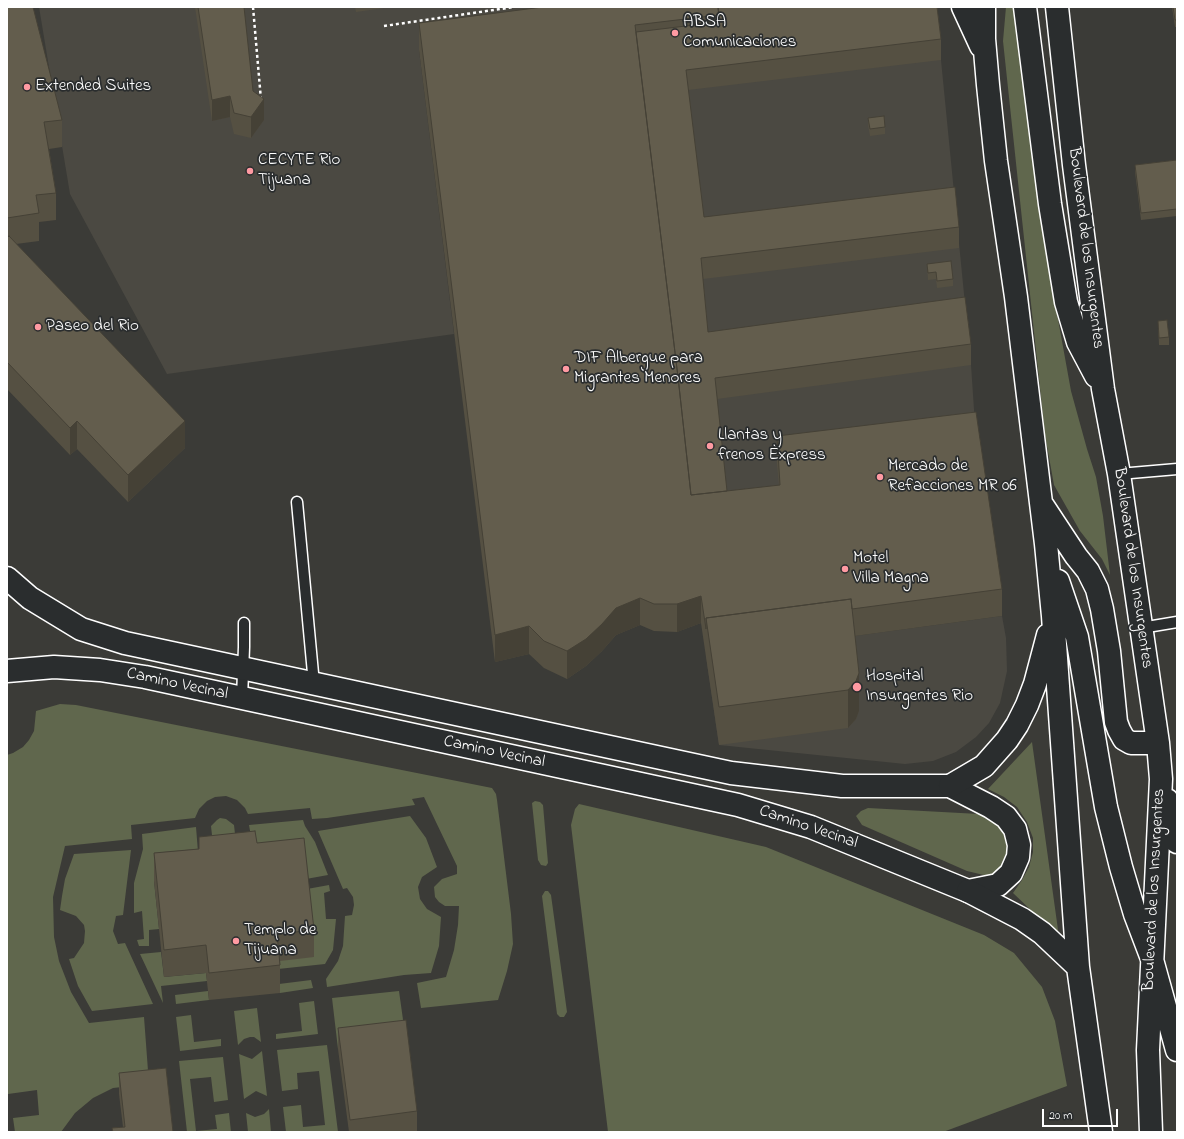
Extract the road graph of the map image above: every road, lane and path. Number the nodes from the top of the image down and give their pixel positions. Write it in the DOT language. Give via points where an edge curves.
graph roads {
  1 [pos="254,7"];
  2 [pos="514,7"];
  3 [pos="963,7"];
  4 [pos="984,7"];
  5 [pos="1025,7"];
  6 [pos="1057,7"];
  7 [pos="384,26"];
  8 [pos="985,54"];
  9 [pos="262,104"];
  10 [pos="1103,390"];
  11 [pos="1177,469"];
  12 [pos="1119,474"];
  13 [pos="297,502"];
  14 [pos="1041,503"];
  15 [pos="1046,544"];
  16 [pos="7,578"];
  17 [pos="1053,616"];
  18 [pos="1177,622"];
  19 [pos="244,623"];
  20 [pos="1141,628"];
  21 [pos="244,669"];
  22 [pos="7,671"];
  23 [pos="314,684"];
  24 [pos="242,698"];
  25 [pos="1158,743"];
  26 [pos="1161,779"];
  27 [pos="950,786"];
  28 [pos="1177,842"];
  29 [pos="968,891"];
  30 [pos="1151,956"];
  31 [pos="1078,967"];
  32 [pos="1177,1050"];
  33 [pos="1101,1132"];
  34 [pos="1151,1132"];
  1 -- 9 [label="path"];
  2 -- 7 [label="path"];
  3 -- 8 [label="main road"];
  4 -- 8 [label="main road"];
  5 -- 10 [label="main road" via="1050,204 1066,302 1078,342"];
  6 -- 10 [label="main road, Boulevard de los Insurgentes"];
  8 -- 14 [label="main road" via="996,161 1016,297"];
  10 -- 12 [label="main road, Boulevard de los Insurgentes"];
  11 -- 12 [label="lane"];
  12 -- 20 [label="main road, Boulevard de los Insurgentes"];
  13 -- 23 [label="lane"];
  14 -- 15 [label="main road"];
  14 -- 25 [label="main road" via="1088,571 1097,589 1109,650 1119,730 1124,739 1131,743"];
  15 -- 17 [label="main road"];
  15 -- 30 [label="main road" via="1076,637 1106,807 1121,867"];
  16 -- 21 [label="main road, Camino Vecinal" via="30,598 80,629 125,643"];
  17 -- 27 [label="main road" via="1035,684 1017,724 1007,740 984,766"];
  17 -- 31 [label="main road"];
  18 -- 20 [label="lane"];
  19 -- 21 [label="lane"];
  20 -- 25 [label="main road, Boulevard de los Insurgentes"];
  21 -- 23 [label="main road, Camino Vecinal"];
  21 -- 24 [label="lane"];
  22 -- 24 [label="main road, Camino Vecinal" via="54,667 100,670"];
  23 -- 27 [label="main road, Camino Vecinal" via="731,773 842,786"];
  24 -- 29 [label="main road, Camino Vecinal" via="772,814 818,829"];
  25 -- 26 [label="main road, Boulevard de los Insurgentes"];
  26 -- 28 [label="main road"];
  26 -- 30 [label="main road, Boulevard de los Insurgentes"];
  27 -- 29 [label="main road" via="1006,817 1015,829 1020,845 1011,873 998,885"];
  29 -- 31 [label="main road, Camino Vecinal" via="1042,933"];
  30 -- 32 [label="main road"];
  30 -- 34 [label="main road, Boulevard de los Insurgentes" via="1148,1050"];
  31 -- 33 [label="main road"];
}
